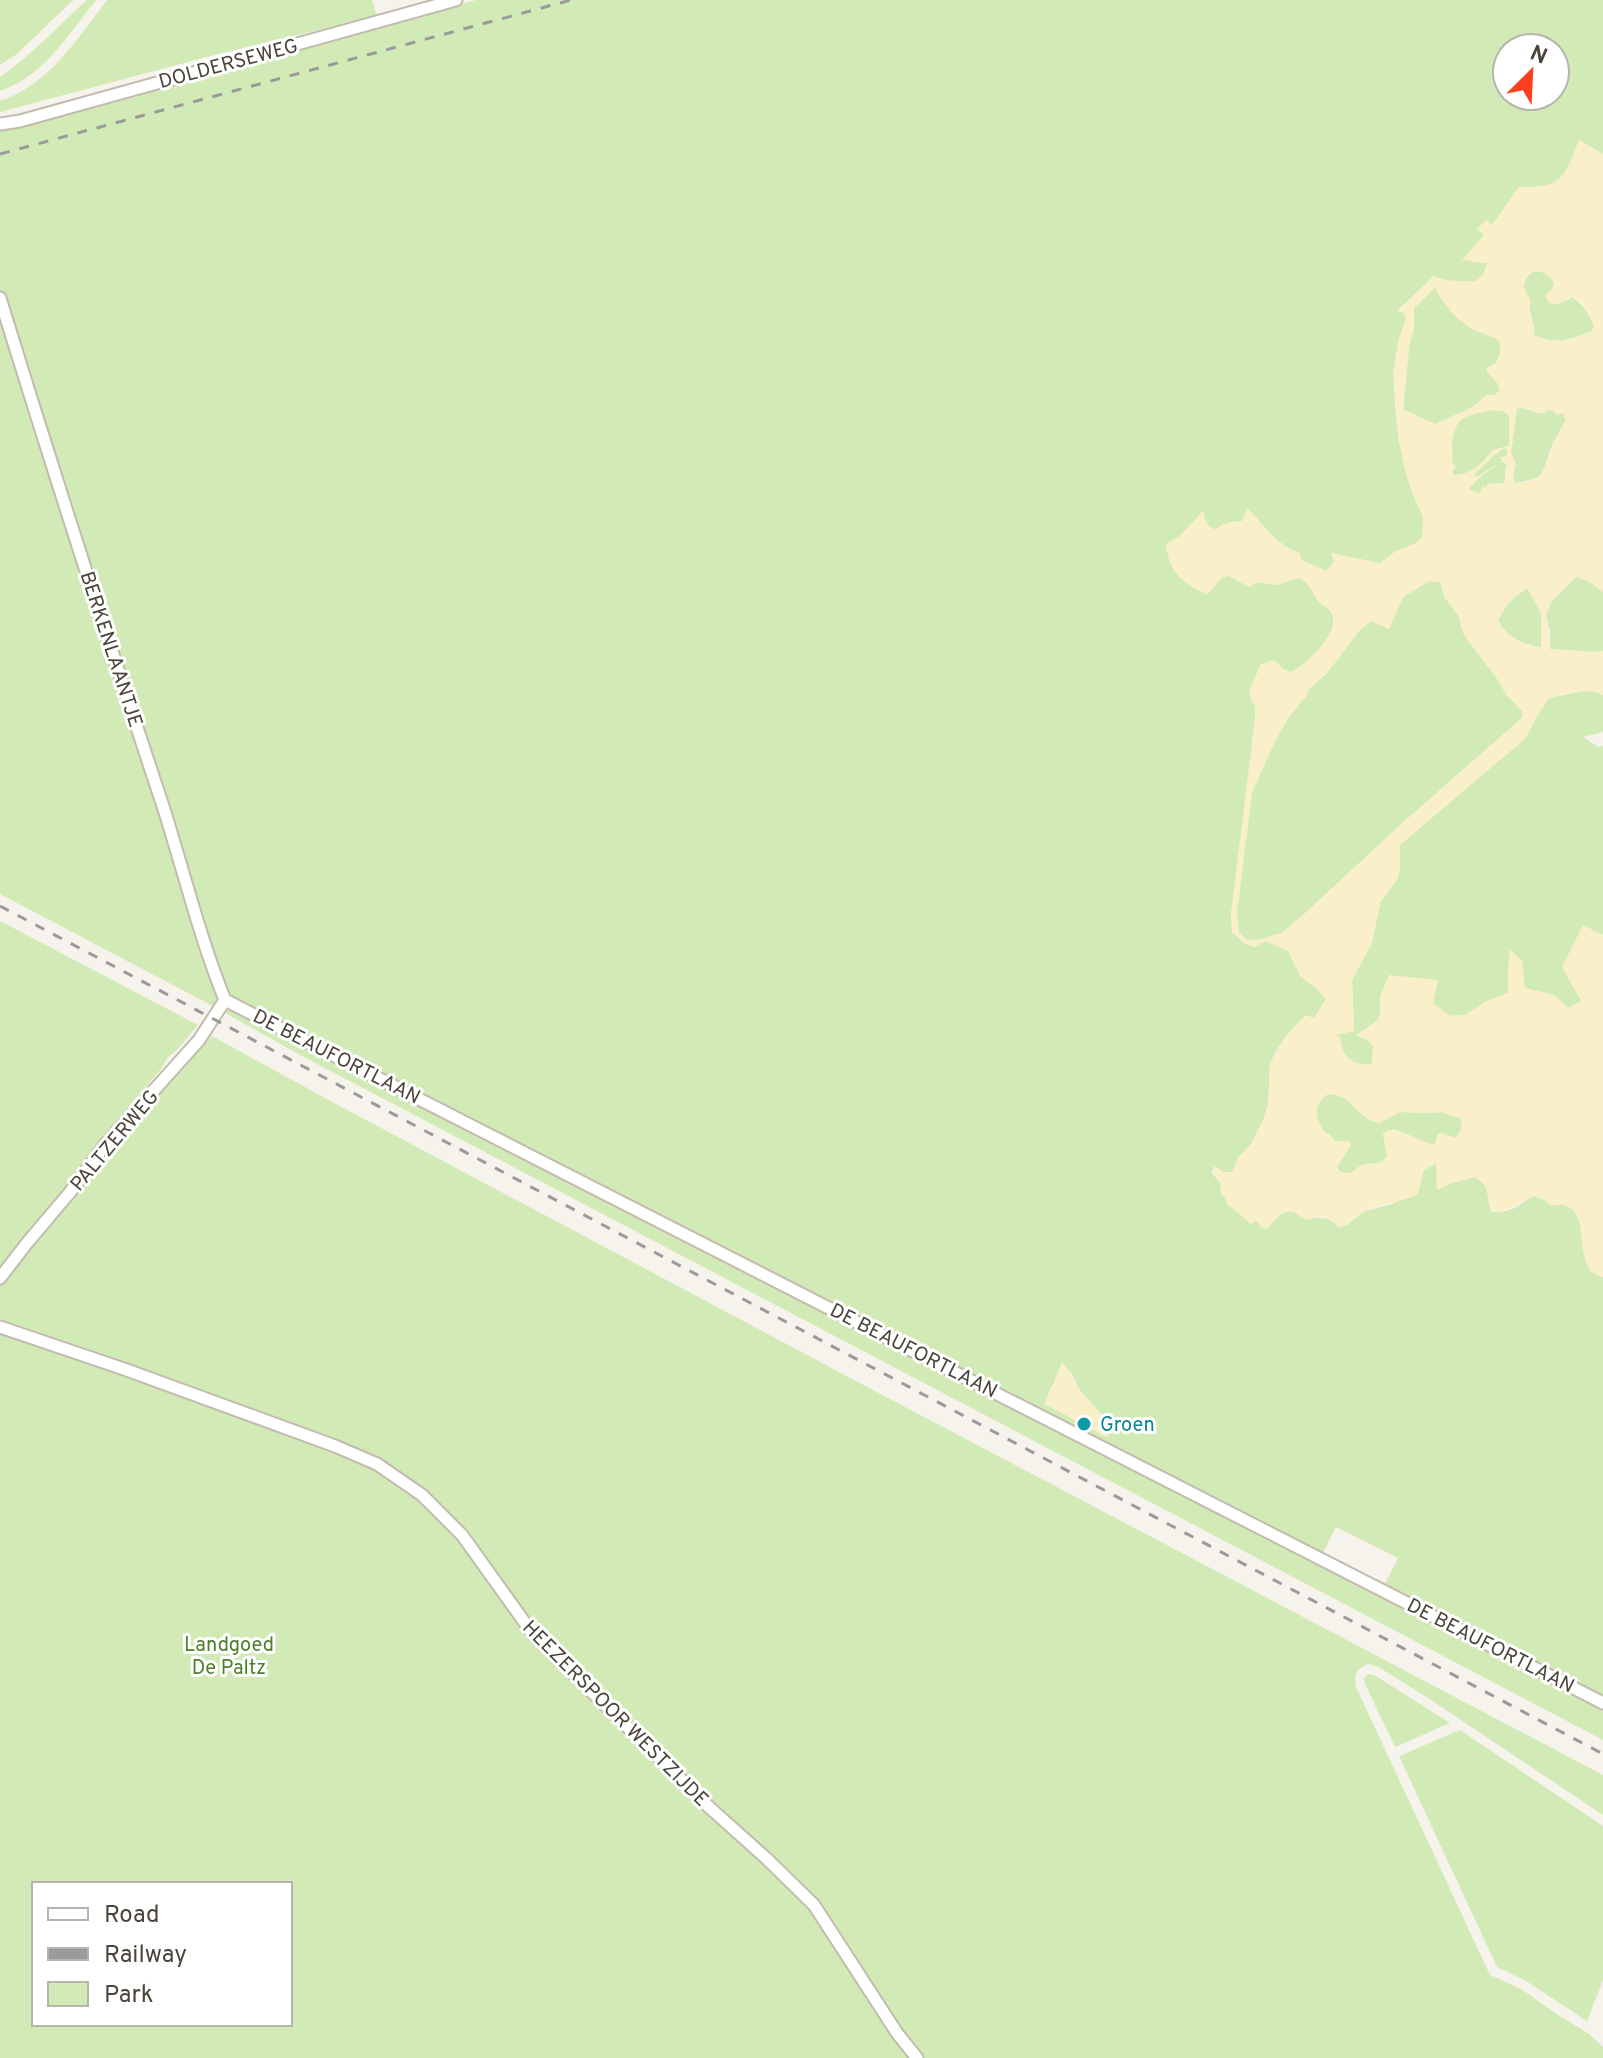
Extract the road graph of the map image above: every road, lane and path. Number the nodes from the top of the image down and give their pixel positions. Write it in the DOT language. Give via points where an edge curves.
graph roads {
  1 [pos="456,0"];
  2 [pos="0,124"];
  3 [pos="0,298"];
  4 [pos="225,1000"];
  5 [pos="0,1278"];
  6 [pos="0,1327"];
  7 [pos="1603,1703"];
  8 [pos="917,2058"];
  1 -- 2 [label="street, DOLDERSEWEG"];
  3 -- 4 [label="street, BERKENLAANTJE"];
  4 -- 5 [label="street, PALTZERWEG" via="199,1040 104,1146"];
  4 -- 7 [label="street, DE BEAUFORTLAAN"];
  6 -- 8 [label="street, HEEZERSPOOR WESTZIJDE" via="335,1446 377,1464 422,1495 462,1535 533,1634 814,1905"];
}
